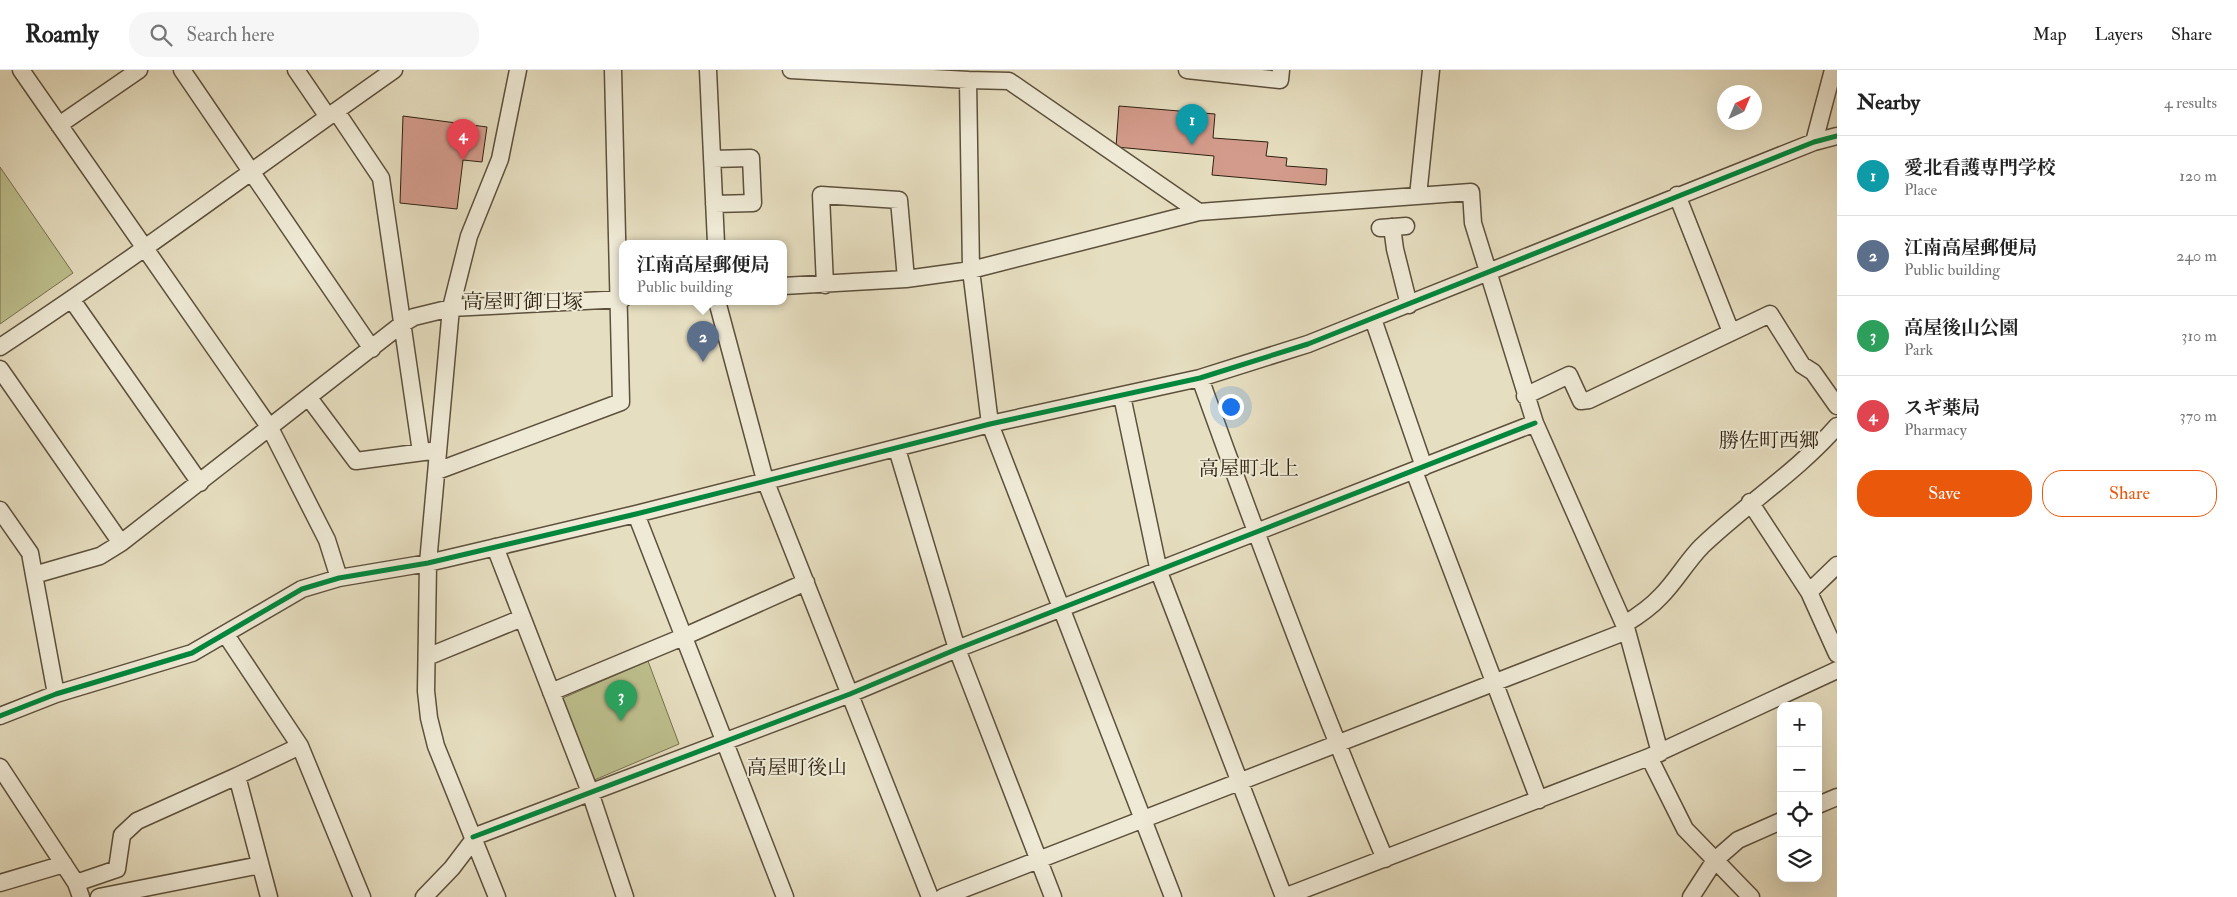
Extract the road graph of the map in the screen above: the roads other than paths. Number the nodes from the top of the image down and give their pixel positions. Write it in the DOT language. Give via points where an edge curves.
graph roads {
  1 [pos="22,70"];
  2 [pos="139,70"];
  3 [pos="182,70"];
  4 [pos="296,70"];
  5 [pos="394,70"];
  6 [pos="518,70"];
  7 [pos="613,70"];
  8 [pos="708,70"];
  9 [pos="790,70"];
  10 [pos="1186,70"];
  11 [pos="1281,70"];
  12 [pos="1431,70"];
  13 [pos="1833,70"];
  14 [pos="968,80"];
  15 [pos="332,114"];
  16 [pos="59,125"];
  17 [pos="1836,140"];
  18 [pos="1814,142"];
  19 [pos="712,159"];
  20 [pos="250,171"];
  21 [pos="1418,196"];
  22 [pos="1677,196"];
  23 [pos="714,204"];
  24 [pos="1199,212"];
  25 [pos="1393,227"];
  26 [pos="716,240"];
  27 [pos="619,242"];
  28 [pos="145,249"];
  29 [pos="971,270"];
  30 [pos="1488,273"];
  31 [pos="906,279"];
  32 [pos="825,285"];
  33 [pos="787,286"];
  34 [pos="72,300"];
  35 [pos="619,300"];
  36 [pos="621,305"];
  37 [pos="718,305"];
  38 [pos="1409,305"];
  39 [pos="451,308"];
  40 [pos="1373,319"];
  41 [pos="402,324"];
  42 [pos="1731,332"];
  43 [pos="0,347"];
  44 [pos="372,349"];
  45 [pos="0,369"];
  46 [pos="1200,378"];
  47 [pos="1122,396"];
  48 [pos="1525,396"];
  49 [pos="309,398"];
  50 [pos="1837,406"];
  51 [pos="1534,423"];
  52 [pos="990,424"];
  53 [pos="1837,426"];
  54 [pos="270,428"];
  55 [pos="1832,444"];
  56 [pos="896,449"];
  57 [pos="438,450"];
  58 [pos="421,452"];
  59 [pos="1419,469"];
  60 [pos="437,471"];
  61 [pos="765,480"];
  62 [pos="200,482"];
  63 [pos="1750,502"];
  64 [pos="0,510"];
  65 [pos="636,514"];
  66 [pos="1256,534"];
  67 [pos="121,543"];
  68 [pos="495,547"];
  69 [pos="428,563"];
  70 [pos="1837,565"];
  71 [pos="1158,572"];
  72 [pos="34,575"];
  73 [pos="339,578"];
  74 [pos="806,582"];
  75 [pos="1809,592"];
  76 [pos="1060,609"];
  77 [pos="522,618"];
  78 [pos="1626,628"];
  79 [pos="226,635"];
  80 [pos="683,637"];
  81 [pos="957,649"];
  82 [pos="1837,654"];
  83 [pos="427,657"];
  84 [pos="1837,670"];
  85 [pos="1495,683"];
  86 [pos="551,692"];
  87 [pos="56,694"];
  88 [pos="850,694"];
  89 [pos="0,716"];
  90 [pos="724,742"];
  91 [pos="1337,744"];
  92 [pos="300,746"];
  93 [pos="1655,755"];
  94 [pos="0,767"];
  95 [pos="237,776"];
  96 [pos="1239,780"];
  97 [pos="590,792"];
  98 [pos="1837,797"];
  99 [pos="1539,800"];
  100 [pos="1822,803"];
  101 [pos="1141,818"];
  102 [pos="1777,823"];
  103 [pos="474,838"];
  104 [pos="1385,859"];
  105 [pos="1039,860"];
  106 [pos="1715,860"];
  107 [pos="64,864"];
  108 [pos="260,865"];
  109 [pos="0,883"];
  110 [pos="78,890"];
  111 [pos="1314,892"];
  112 [pos="98,897"];
  113 [pos="269,897"];
  114 [pos="362,897"];
  115 [pos="424,897"];
  116 [pos="496,897"];
  117 [pos="626,897"];
  118 [pos="785,897"];
  119 [pos="930,897"];
  120 [pos="943,897"];
  121 [pos="1054,897"];
  122 [pos="1173,897"];
  123 [pos="1284,897"];
  124 [pos="1691,897"];
  125 [pos="1751,897"];
  1 -- 16 [label="street"];
  2 -- 16 [label="street"];
  3 -- 20 [label="street"];
  4 -- 15 [label="street"];
  5 -- 15 [label="street"];
  6 -- 39 [label="street" via="500,159 470,236"];
  7 -- 27 [label="street"];
  8 -- 19 [label="street"];
  9 -- 14 [label="street"];
  10 -- 11 [label="street" via="1280,80"];
  12 -- 21 [label="street"];
  13 -- 18 [label="street"];
  14 -- 24 [label="street" via="1009,80"];
  14 -- 29 [label="street"];
  15 -- 20 [label="street"];
  15 -- 41 [label="street" via="381,178"];
  16 -- 28 [label="street"];
  17 -- 18 [label="street"];
  18 -- 22 [label="street"];
  19 -- 23 [label="street"];
  19 -- 23 [label="street" via="751,158 753,203"];
  20 -- 28 [label="street"];
  20 -- 44 [label="street"];
  21 -- 24 [label="street"];
  21 -- 30 [label="street" via="1471,192 1472,224"];
  22 -- 30 [label="street"];
  22 -- 42 [label="street"];
  23 -- 26 [label="street"];
  24 -- 29 [label="street"];
  25 -- 38 [label="street"];
  28 -- 34 [label="street"];
  28 -- 54 [label="street"];
  29 -- 31 [label="street"];
  29 -- 52 [label="street"];
  30 -- 38 [label="street"];
  30 -- 48 [label="street"];
  31 -- 32 [label="street"];
  31 -- 32 [label="street" via="899,200 821,195"];
  32 -- 33 [label="street"];
  34 -- 43 [label="street"];
  34 -- 62 [label="street"];
  35 -- 39 [label="street"];
  36 -- 60 [label="street" via="621,402"];
  37 -- 61 [label="street"];
  38 -- 40 [label="street"];
  39 -- 41 [label="street" via="414,317"];
  39 -- 57 [label="street"];
  40 -- 46 [label="street" via="1308,344"];
  40 -- 59 [label="street"];
  41 -- 44 [label="street"];
  41 -- 58 [label="street"];
  42 -- 48 [label="street" via="1589,400 1581,401 1568,375"];
  42 -- 50 [label="street" via="1770,314 1802,365 1813,372"];
  44 -- 49 [label="street"];
  45 -- 67 [label="street"];
  46 -- 47 [label="street"];
  46 -- 66 [label="street"];
  47 -- 52 [label="street"];
  47 -- 71 [label="street"];
  48 -- 51 [label="street"];
  49 -- 54 [label="street"];
  49 -- 58 [label="street" via="356,461"];
  51 -- 59 [label="street"];
  51 -- 78 [label="street"];
  52 -- 56 [label="street"];
  52 -- 76 [label="street"];
  53 -- 55 [label="street"];
  54 -- 62 [label="street"];
  54 -- 73 [label="street" via="327,540"];
  55 -- 63 [label="street"];
  56 -- 61 [label="street"];
  56 -- 81 [label="street"];
  57 -- 58 [label="street"];
  57 -- 60 [label="street"];
  59 -- 66 [label="street"];
  59 -- 85 [label="street"];
  60 -- 69 [label="street"];
  61 -- 65 [label="street"];
  61 -- 74 [label="street"];
  62 -- 67 [label="street"];
  63 -- 75 [label="street"];
  63 -- 78 [label="street" via="1701,547 1662,596"];
  64 -- 72 [label="street" via="30,552"];
  65 -- 68 [label="street"];
  65 -- 80 [label="street"];
  66 -- 71 [label="street"];
  66 -- 91 [label="street"];
  67 -- 72 [label="street" via="100,556"];
  68 -- 69 [label="street"];
  68 -- 77 [label="street"];
  69 -- 73 [label="street"];
  69 -- 83 [label="street"];
  70 -- 75 [label="street"];
  71 -- 76 [label="street"];
  71 -- 96 [label="street"];
  72 -- 87 [label="street"];
  73 -- 79 [label="street" via="302,589"];
  74 -- 80 [label="street"];
  74 -- 88 [label="street"];
  75 -- 82 [label="street"];
  76 -- 81 [label="street"];
  76 -- 101 [label="street"];
  77 -- 83 [label="street"];
  77 -- 86 [label="street"];
  78 -- 85 [label="street"];
  78 -- 93 [label="street"];
  79 -- 87 [label="street" via="192,653"];
  79 -- 92 [label="street"];
  80 -- 86 [label="street"];
  80 -- 90 [label="street"];
  81 -- 88 [label="street"];
  81 -- 105 [label="street"];
  83 -- 103 [label="street" via="426,691 436,746"];
  84 -- 93 [label="street"];
  85 -- 91 [label="street"];
  85 -- 99 [label="street"];
  86 -- 97 [label="street"];
  87 -- 89 [label="street"];
  88 -- 90 [label="street"];
  88 -- 119 [label="street"];
  90 -- 97 [label="street"];
  90 -- 118 [label="street"];
  91 -- 96 [label="street"];
  91 -- 104 [label="street"];
  92 -- 95 [label="street"];
  92 -- 114 [label="street"];
  93 -- 99 [label="street"];
  93 -- 106 [label="street" via="1685,829"];
  94 -- 107 [label="street"];
  95 -- 108 [label="street"];
  95 -- 110 [label="street" via="137,821 122,835 117,869"];
  96 -- 101 [label="street"];
  96 -- 123 [label="street"];
  97 -- 103 [label="street"];
  97 -- 117 [label="street"];
  98 -- 100 [label="street"];
  99 -- 104 [label="street"];
  101 -- 105 [label="street"];
  101 -- 122 [label="street"];
  102 -- 106 [label="street" via="1738,840"];
  103 -- 115 [label="street" via="452,868"];
  103 -- 116 [label="street"];
  104 -- 111 [label="street"];
  105 -- 120 [label="street"];
  105 -- 121 [label="street"];
  106 -- 124 [label="street"];
  106 -- 125 [label="street"];
  107 -- 109 [label="street"];
  107 -- 110 [label="street"];
  108 -- 112 [label="street"];
  108 -- 113 [label="street"];
  111 -- 123 [label="street"];
}
